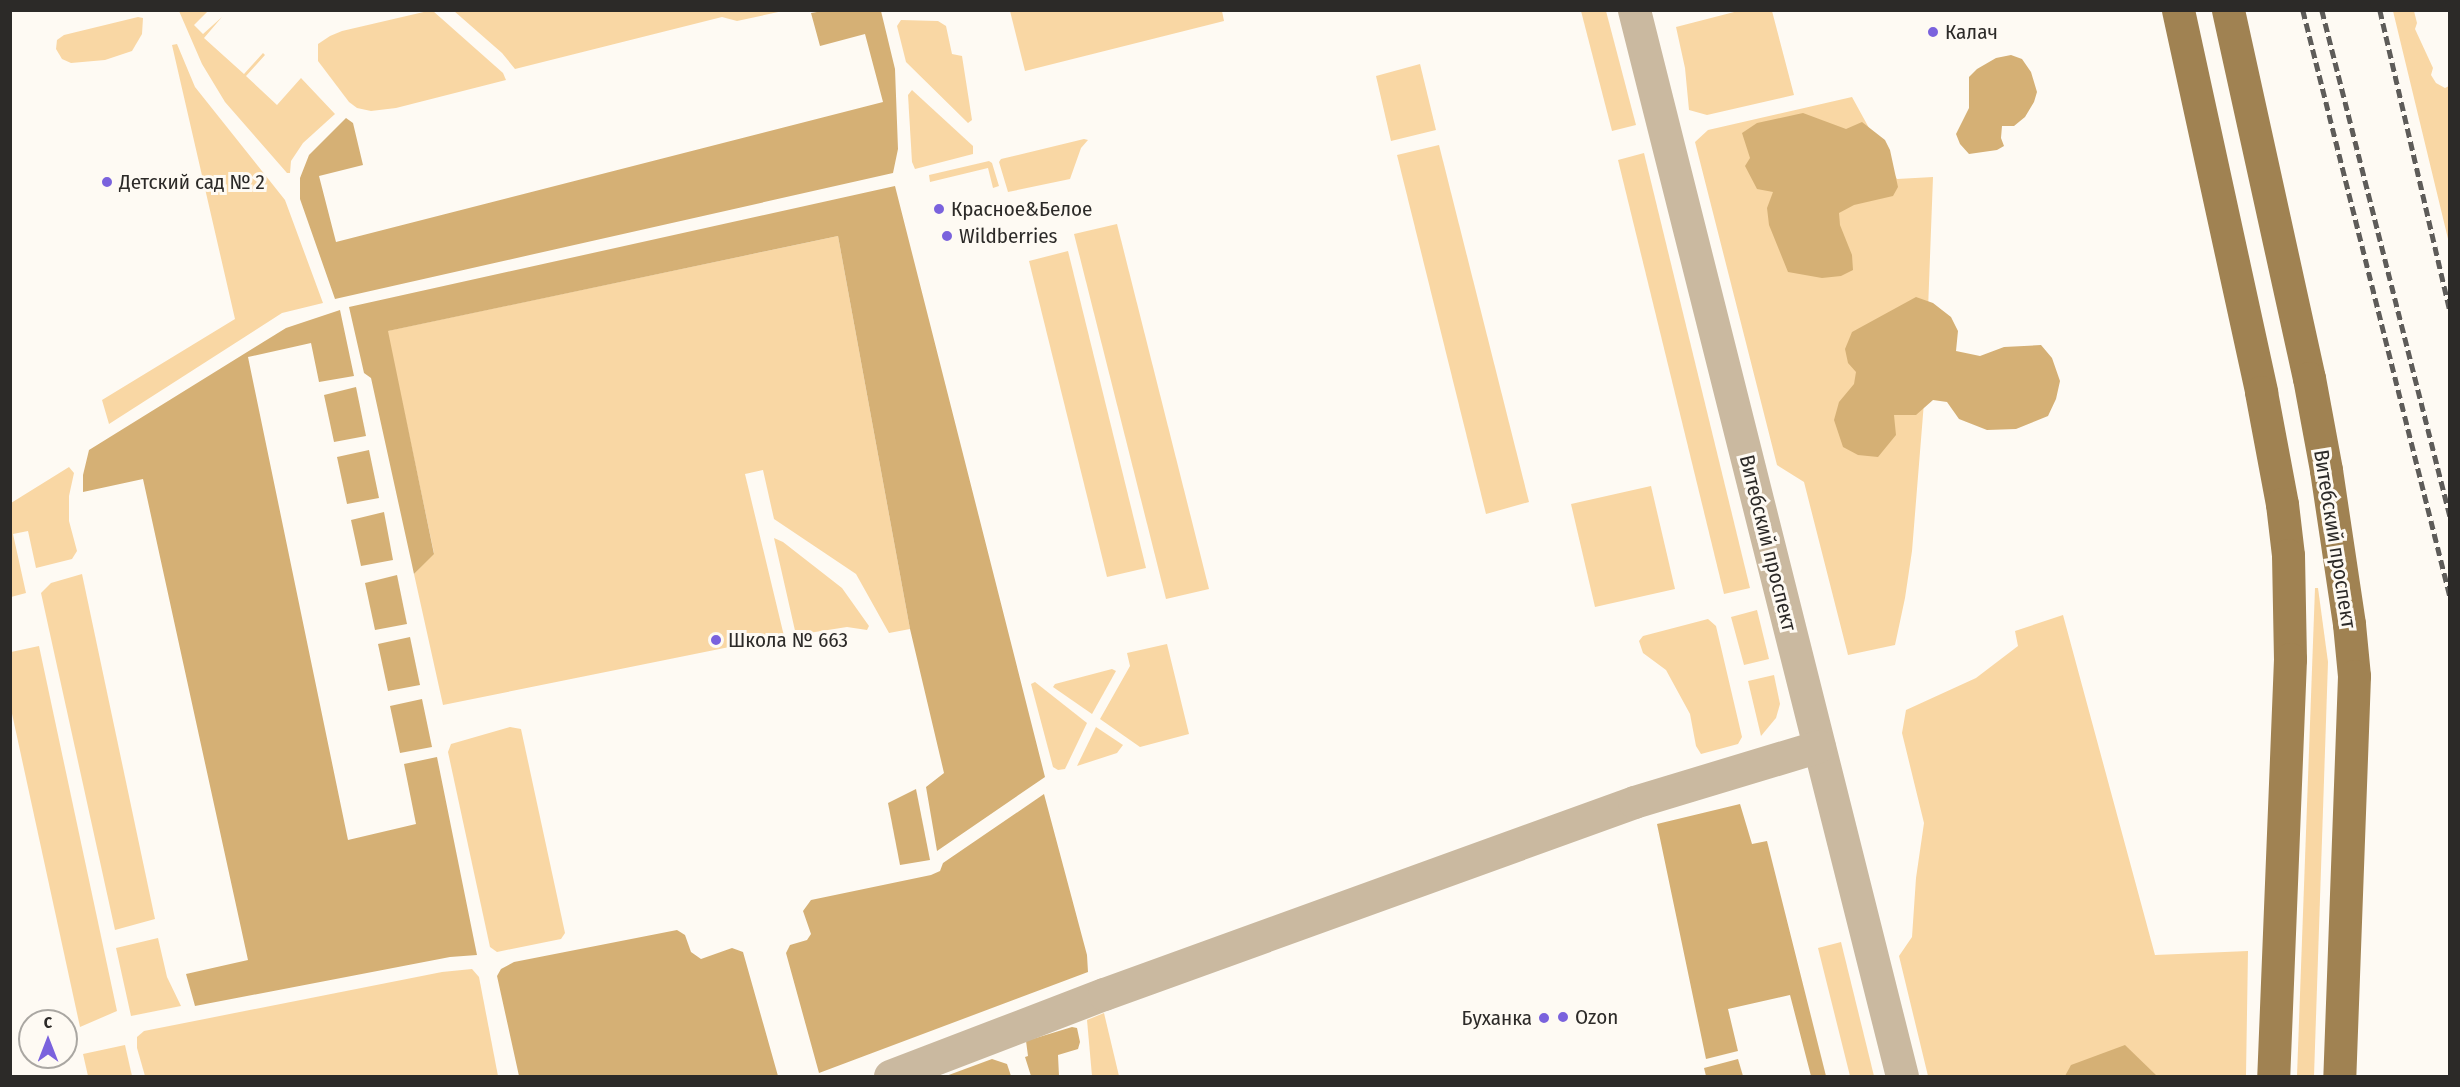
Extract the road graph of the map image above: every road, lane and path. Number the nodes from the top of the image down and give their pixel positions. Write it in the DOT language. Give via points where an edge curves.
graph roads {
  1 [pos="1634,10"];
  2 [pos="2178,10"];
  3 [pos="2228,10"];
  4 [pos="1819,746"];
  5 [pos="890,1077"];
  6 [pos="1902,1077"];
  7 [pos="2273,1077"];
  8 [pos="2339,1077"];
  1 -- 4 [label="street, Витебский проспект"];
  2 -- 7 [label="main road" via="2261,392 2288,555 2290,659"];
  3 -- 8 [label="main road, Витебский проспект" via="2308,378 2349,624 2354,676"];
  4 -- 5 [label="street" via="1634,802 1120,988"];
  4 -- 6 [label="street, Витебский проспект"];
}
